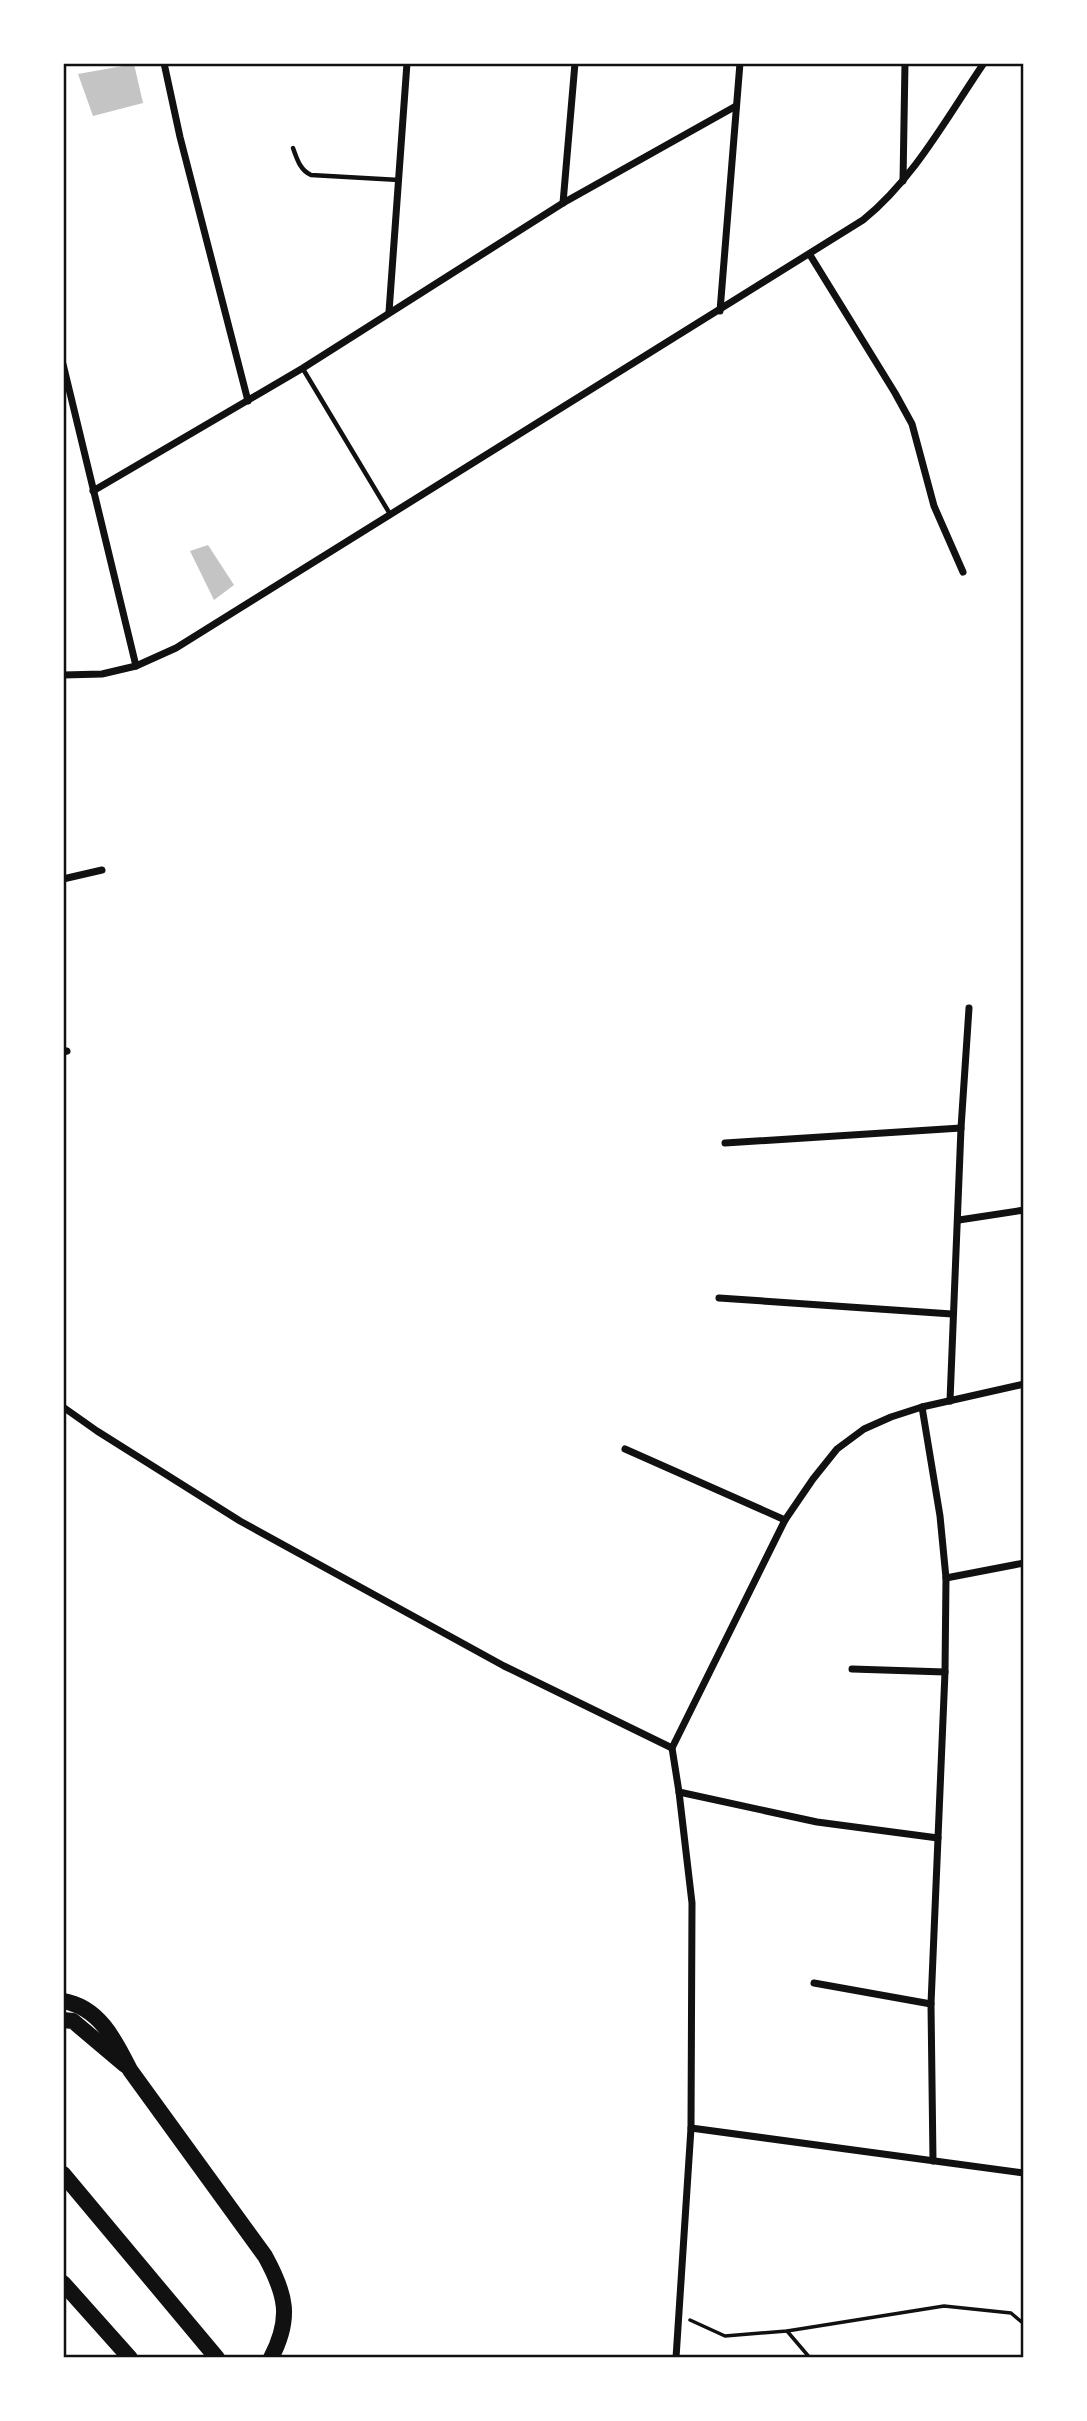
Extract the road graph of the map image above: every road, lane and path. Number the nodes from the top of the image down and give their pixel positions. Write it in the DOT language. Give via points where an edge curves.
graph roads {
  1 [pos="164,63"];
  2 [pos="407,63"];
  3 [pos="575,63"];
  4 [pos="740,63"];
  5 [pos="905,63"];
  6 [pos="984,63"];
  7 [pos="736,106"];
  8 [pos="293,148"];
  9 [pos="398,180"];
  10 [pos="904,182"];
  11 [pos="563,203"];
  12 [pos="810,255"];
  13 [pos="720,311"];
  14 [pos="389,312"];
  15 [pos="63,364"];
  16 [pos="303,368"];
  17 [pos="248,401"];
  18 [pos="93,491"];
  19 [pos="390,514"];
  20 [pos="963,572"];
  21 [pos="136,666"];
  22 [pos="63,675"];
  23 [pos="102,870"];
  24 [pos="63,879"];
  25 [pos="969,1008"];
  26 [pos="961,1128"];
  27 [pos="725,1143"];
  28 [pos="1024,1210"];
  29 [pos="959,1220"];
  30 [pos="719,1298"];
  31 [pos="952,1314"];
  32 [pos="1024,1384"];
  33 [pos="950,1401"];
  34 [pos="63,1407"];
  35 [pos="922,1407"];
  36 [pos="625,1449"];
  37 [pos="785,1520"];
  38 [pos="1024,1563"];
  39 [pos="946,1578"];
  40 [pos="852,1669"];
  41 [pos="945,1672"];
  42 [pos="671,1748"];
  43 [pos="679,1793"];
  44 [pos="938,1838"];
  45 [pos="814,1983"];
  46 [pos="63,2001"];
  47 [pos="931,2004"];
  48 [pos="63,2020"];
  49 [pos="130,2070"];
  50 [pos="691,2128"];
  51 [pos="63,2161"];
  52 [pos="933,2161"];
  53 [pos="1024,2173"];
  54 [pos="63,2174"];
  55 [pos="83,2198"];
  56 [pos="63,2283"];
  57 [pos="679,2315"];
  58 [pos="1024,2324"];
  59 [pos="787,2331"];
  60 [pos="130,2358"];
  61 [pos="217,2358"];
  62 [pos="271,2358"];
  63 [pos="676,2358"];
  64 [pos="810,2358"];
  1 -- 17 [label="street"];
  2 -- 9 [label="street"];
  3 -- 11 [label="street"];
  4 -- 7 [label="street"];
  5 -- 10 [label="street"];
  6 -- 10 [label="street"];
  7 -- 11 [label="street"];
  7 -- 13 [label="street"];
  8 -- 9 [label="lane" via="298,162 311,174"];
  9 -- 14 [label="street"];
  10 -- 12 [label="street" via="885,203"];
  11 -- 14 [label="street"];
  12 -- 13 [label="street"];
  12 -- 20 [label="street" via="912,424 934,506"];
  13 -- 19 [label="street"];
  14 -- 16 [label="street"];
  15 -- 18 [label="street"];
  16 -- 17 [label="street"];
  16 -- 19 [label="lane"];
  17 -- 18 [label="street"];
  18 -- 21 [label="street"];
  19 -- 21 [label="street" via="176,648"];
  21 -- 22 [label="street" via="102,674"];
  23 -- 24 [label="street"];
  25 -- 26 [label="street"];
  26 -- 27 [label="street"];
  26 -- 29 [label="street"];
  28 -- 29 [label="street"];
  29 -- 31 [label="street"];
  30 -- 31 [label="street"];
  31 -- 33 [label="street"];
  32 -- 33 [label="street"];
  33 -- 35 [label="street"];
  34 -- 42 [label="street" via="240,1521 504,1666"];
  35 -- 37 [label="street" via="864,1429 837,1450"];
  35 -- 39 [label="street"];
  36 -- 37 [label="street"];
  37 -- 42 [label="street"];
  38 -- 39 [label="street"];
  39 -- 41 [label="street"];
  40 -- 41 [label="street"];
  41 -- 44 [label="street"];
  42 -- 43 [label="street"];
  43 -- 44 [label="street" via="827,1824"];
  43 -- 50 [label="street" via="692,1903"];
  44 -- 47 [label="street"];
  45 -- 47 [label="street"];
  46 -- 49 [label="highway" via="95,2015 116,2040"];
  47 -- 52 [label="street"];
  48 -- 49 [label="highway" via="74,2021"];
  49 -- 62 [label="highway" via="280,2283 285,2312 281,2339"];
  50 -- 52 [label="street"];
  50 -- 57 [label="street"];
  51 -- 55 [label="highway"];
  52 -- 53 [label="street"];
  54 -- 55 [label="highway"];
  55 -- 61 [label="highway"];
  56 -- 60 [label="highway"];
  57 -- 59 [label="path" via="725,2336"];
  57 -- 63 [label="street"];
  58 -- 59 [label="path" via="1011,2313 944,2306"];
  59 -- 64 [label="path"];
}
